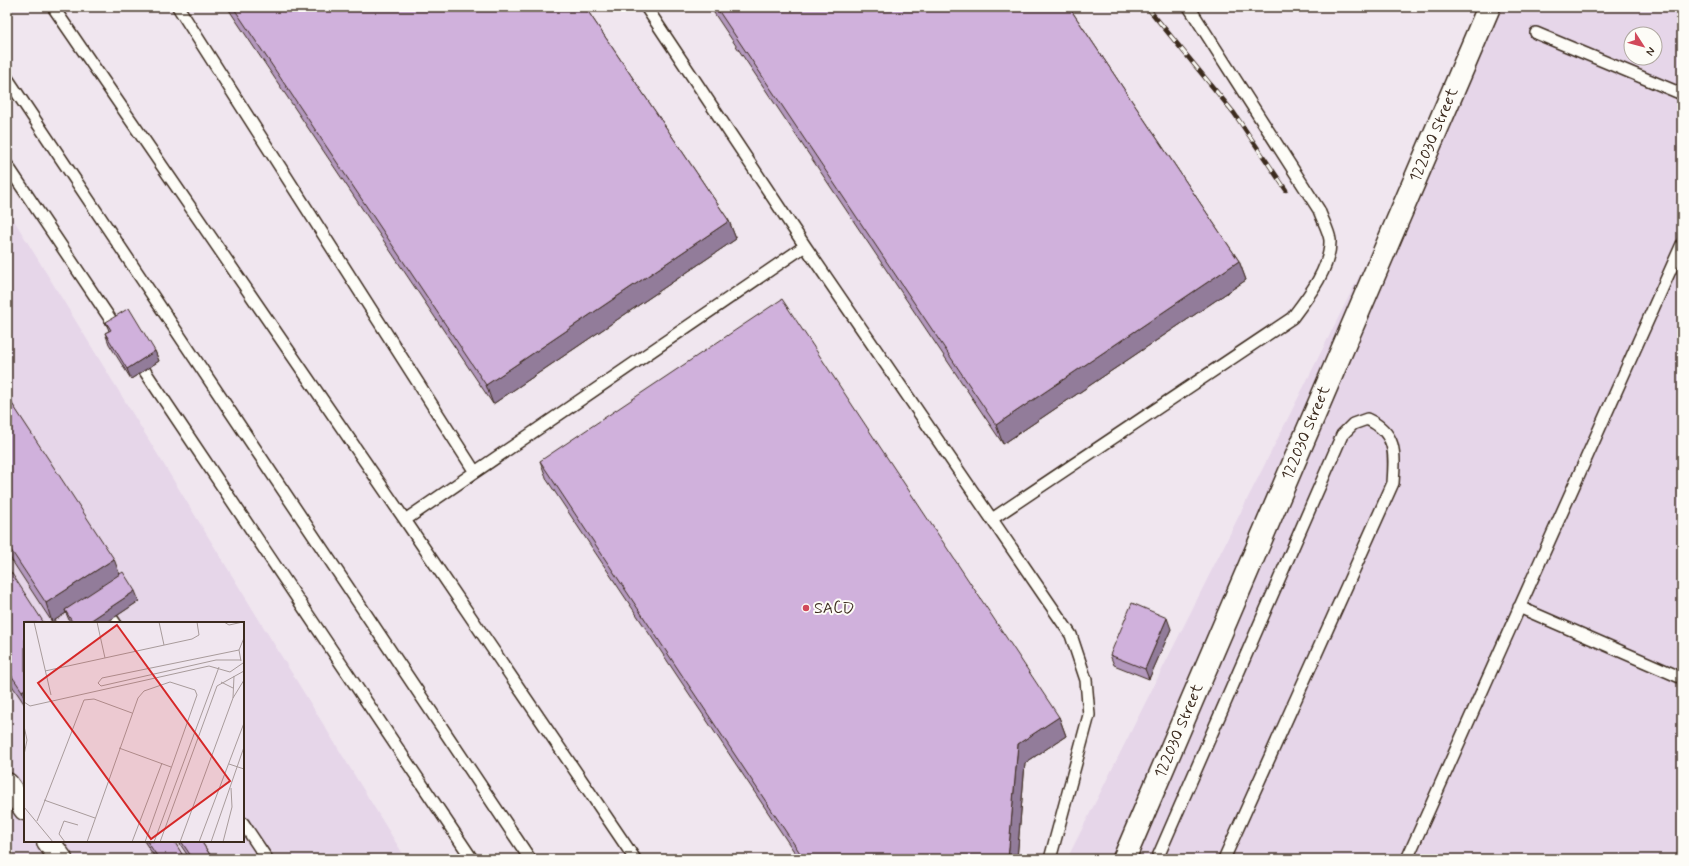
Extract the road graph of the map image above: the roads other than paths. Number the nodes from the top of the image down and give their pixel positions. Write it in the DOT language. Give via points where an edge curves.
graph roads {
  1 [pos="53,7"];
  2 [pos="178,7"];
  3 [pos="646,7"];
  4 [pos="1189,7"];
  5 [pos="1489,7"];
  6 [pos="1536,33"];
  7 [pos="7,78"];
  8 [pos="1682,94"];
  9 [pos="7,165"];
  10 [pos="1682,244"];
  11 [pos="805,246"];
  12 [pos="475,472"];
  13 [pos="992,519"];
  14 [pos="405,520"];
  15 [pos="97,596"];
  16 [pos="1519,607"];
  17 [pos="113,622"];
  18 [pos="1682,678"];
  19 [pos="7,784"];
  20 [pos="24,808"];
  21 [pos="244,824"];
  22 [pos="49,842"];
  23 [pos="61,859"];
  24 [pos="267,859"];
  25 [pos="472,859"];
  26 [pos="530,859"];
  27 [pos="634,859"];
  28 [pos="1050,859"];
  29 [pos="1124,859"];
  30 [pos="1157,859"];
  31 [pos="1224,859"];
  32 [pos="1407,859"];
  1 -- 14 [label="lane"];
  2 -- 12 [label="lane"];
  3 -- 11 [label="lane"];
  4 -- 13 [label="lane" via="1319,210 1330,240 1325,266 1313,290 1292,318"];
  5 -- 29 [label="street, 122030 Street"];
  6 -- 8 [label="lane"];
  7 -- 26 [label="lane"];
  9 -- 25 [label="lane"];
  10 -- 16 [label="lane"];
  11 -- 12 [label="lane"];
  11 -- 13 [label="lane"];
  12 -- 14 [label="lane"];
  13 -- 28 [label="lane" via="1071,635 1086,680 1089,715"];
  14 -- 27 [label="lane"];
  15 -- 17 [label="lane"];
  16 -- 18 [label="lane"];
  16 -- 32 [label="lane"];
  19 -- 20 [label="street"];
  21 -- 24 [label="lane"];
  22 -- 23 [label="street"];
  30 -- 31 [label="lane" via="1342,435 1353,424 1367,419 1379,424 1391,438 1395,457 1393,483"];
}
